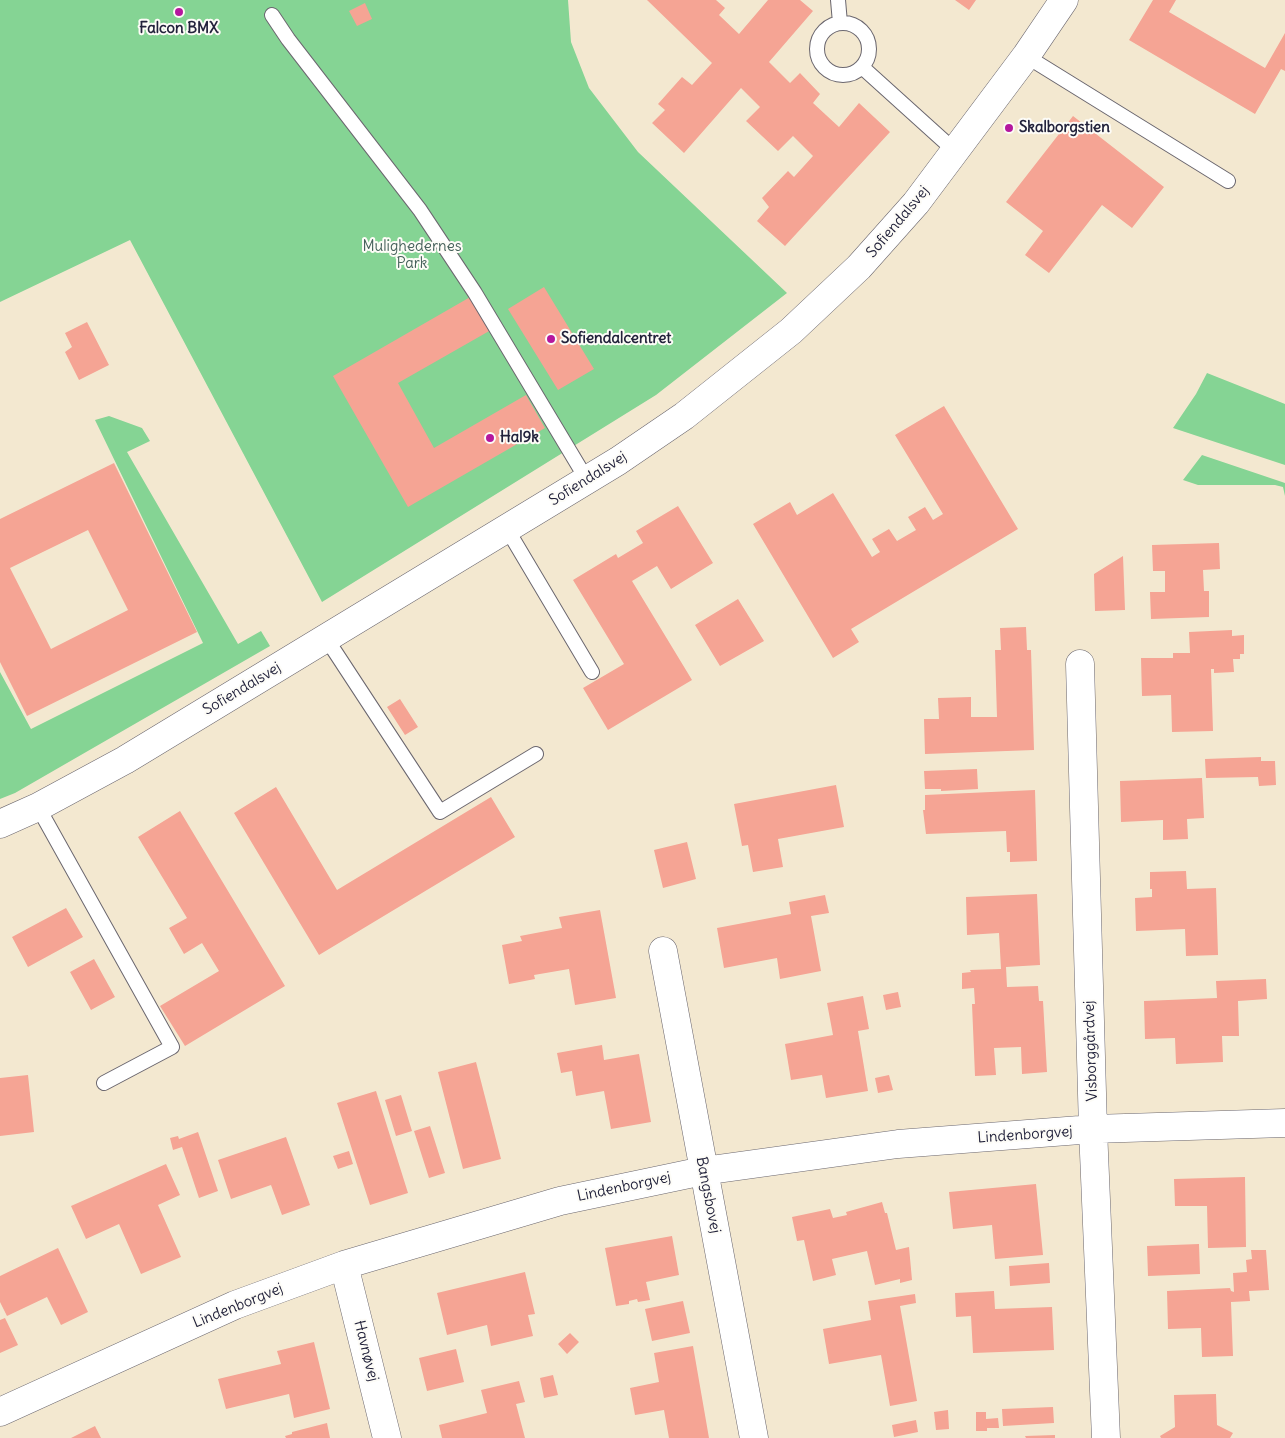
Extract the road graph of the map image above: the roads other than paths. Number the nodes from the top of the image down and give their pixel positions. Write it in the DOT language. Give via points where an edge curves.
graph roads {
  1 [pos="838,0"];
  2 [pos="1064,0"];
  3 [pos="272,15"];
  4 [pos="840,23"];
  5 [pos="1026,56"];
  6 [pos="862,68"];
  7 [pos="955,151"];
  8 [pos="1228,181"];
  9 [pos="587,480"];
  10 [pos="507,528"];
  11 [pos="326,638"];
  12 [pos="1080,664"];
  13 [pos="592,672"];
  14 [pos="536,754"];
  15 [pos="38,807"];
  16 [pos="0,824"];
  17 [pos="663,951"];
  18 [pos="104,1083"];
  19 [pos="1285,1123"];
  20 [pos="1093,1129"];
  21 [pos="703,1171"];
  22 [pos="344,1264"];
  23 [pos="0,1412"];
  24 [pos="387,1438"];
  25 [pos="754,1438"];
  26 [pos="1106,1438"];
  1 -- 4 [label="lane"];
  2 -- 5 [label="street, Sofiendalsvej"];
  3 -- 9 [label="lane" via="420,210 476,292"];
  4 -- 6 [label="lane" via="846,22 862,29 870,44 868,61"];
  4 -- 6 [label="lane" via="830,25 818,37 816,54 824,69 840,76 856,73"];
  5 -- 7 [label="street, Sofiendalsvej"];
  5 -- 8 [label="lane"];
  6 -- 7 [label="lane"];
  7 -- 9 [label="street, Sofiendalsvej" via="916,203 859,267 790,330 684,416"];
  9 -- 10 [label="street, Sofiendalsvej"];
  10 -- 11 [label="street, Sofiendalsvej"];
  10 -- 13 [label="lane"];
  11 -- 14 [label="lane" via="440,812"];
  11 -- 15 [label="street, Sofiendalsvej" via="125,760"];
  12 -- 20 [label="street, Visborggårdvej"];
  15 -- 16 [label="street, Sofiendalsvej"];
  15 -- 18 [label="lane" via="172,1047"];
  17 -- 21 [label="street, Bangsbovej"];
  19 -- 20 [label="street, Lindenborgvej"];
  20 -- 21 [label="street, Lindenborgvej" via="898,1144"];
  20 -- 26 [label="street, Visborggårdvej"];
  21 -- 22 [label="street, Lindenborgvej" via="560,1201"];
  21 -- 25 [label="street, Bangsbovej"];
  22 -- 23 [label="street, Lindenborgvej" via="235,1305"];
  22 -- 24 [label="street, Havnøvej"];
}
